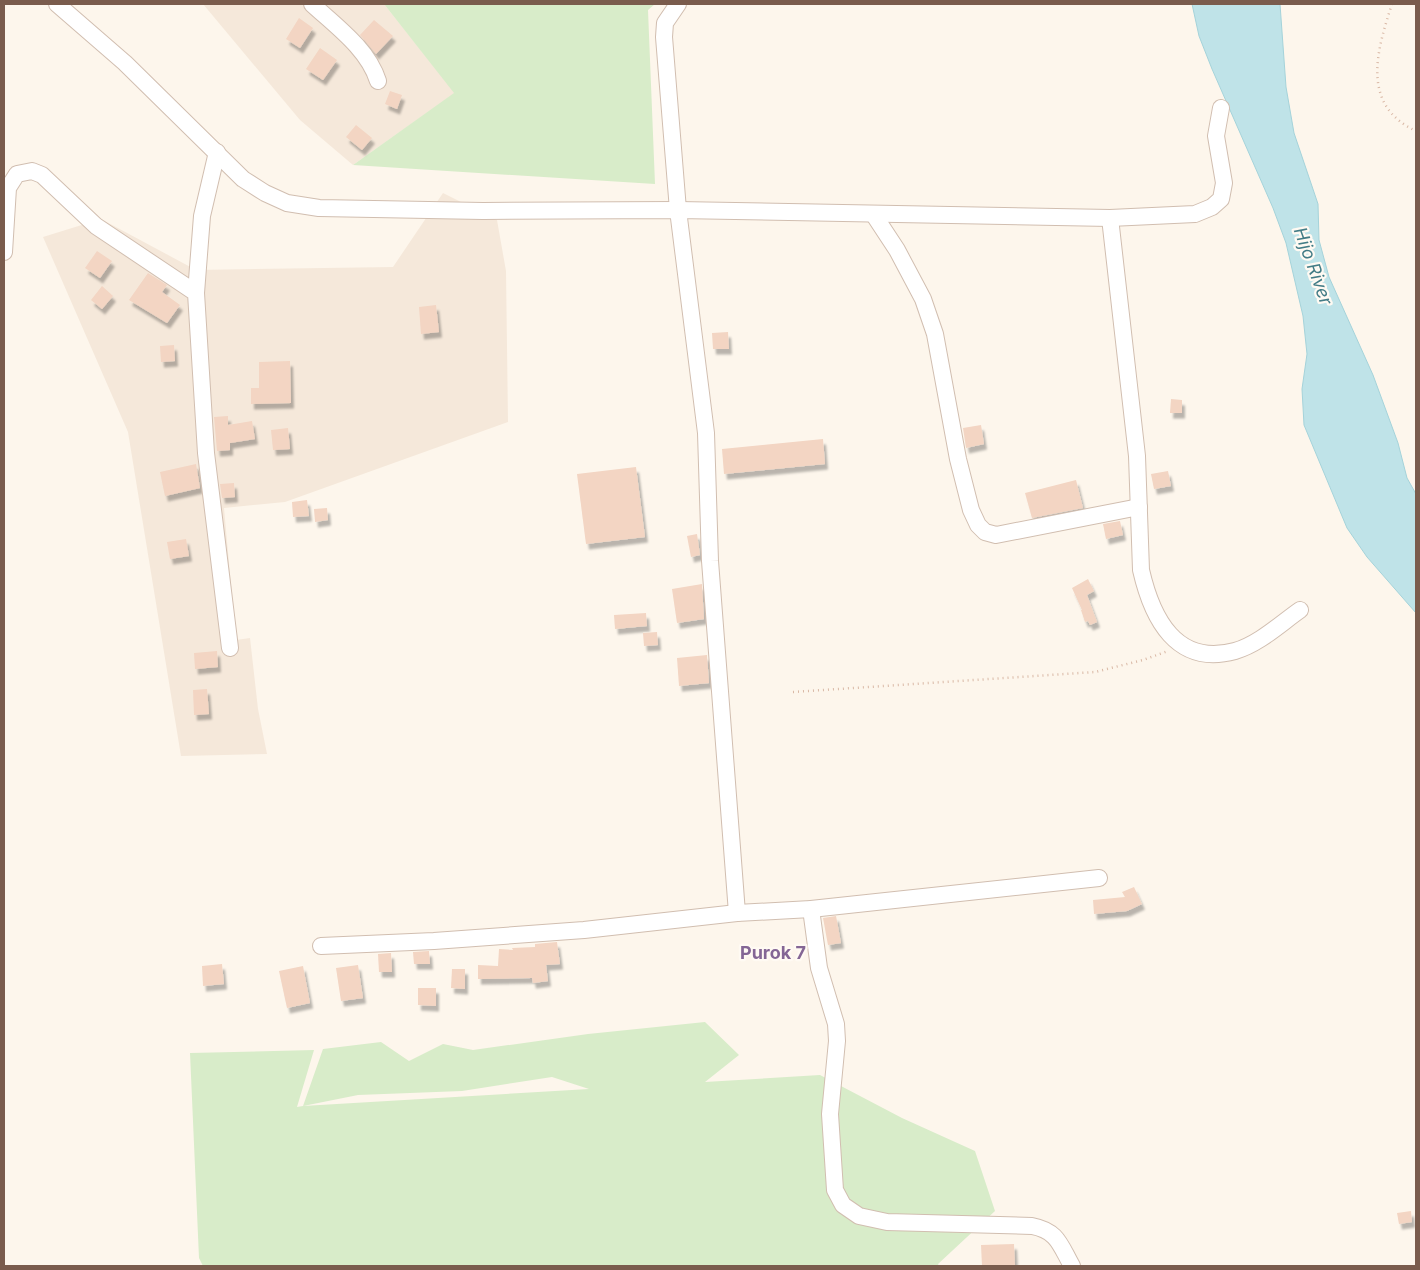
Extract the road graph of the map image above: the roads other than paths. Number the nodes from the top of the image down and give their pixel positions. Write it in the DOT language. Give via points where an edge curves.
graph roads {
  1 [pos="57,4"];
  2 [pos="312,4"];
  3 [pos="678,4"];
  4 [pos="378,81"];
  5 [pos="1221,108"];
  6 [pos="216,152"];
  7 [pos="678,210"];
  8 [pos="874,214"];
  9 [pos="1110,218"];
  10 [pos="4,252"];
  11 [pos="196,293"];
  12 [pos="1139,507"];
  13 [pos="1300,610"];
  14 [pos="230,648"];
  15 [pos="1099,878"];
  16 [pos="812,909"];
  17 [pos="737,913"];
  18 [pos="321,946"];
  19 [pos="1072,1266"];
  1 -- 6 [label="street" via="125,63"];
  2 -- 4 [label="street" via="362,52 375,69"];
  3 -- 7 [label="street" via="665,23 664,37"];
  5 -- 9 [label="street" via="1216,136 1224,183 1221,199 1196,214"];
  6 -- 7 [label="street" via="243,179 264,193 287,203 319,208"];
  6 -- 11 [label="street" via="202,216"];
  7 -- 8 [label="street"];
  7 -- 17 [label="street" via="706,434 710,561"];
  8 -- 9 [label="street"];
  8 -- 12 [label="street" via="913,279 929,317 962,475 978,525 985,532 996,535"];
  9 -- 12 [label="street" via="1137,456"];
  10 -- 11 [label="street" via="8,188 17,174 32,172 42,175 96,226"];
  11 -- 14 [label="street" via="206,453"];
  12 -- 13 [label="street" via="1141,570 1145,588 1168,635 1181,646 1209,655 1236,650 1257,640"];
  15 -- 16 [label="street"];
  16 -- 17 [label="street"];
  16 -- 19 [label="street" via="819,968 836,1024 830,1114 835,1190 843,1205 860,1216 887,1222 1047,1229"];
  17 -- 18 [label="street" via="494,937"];
}
